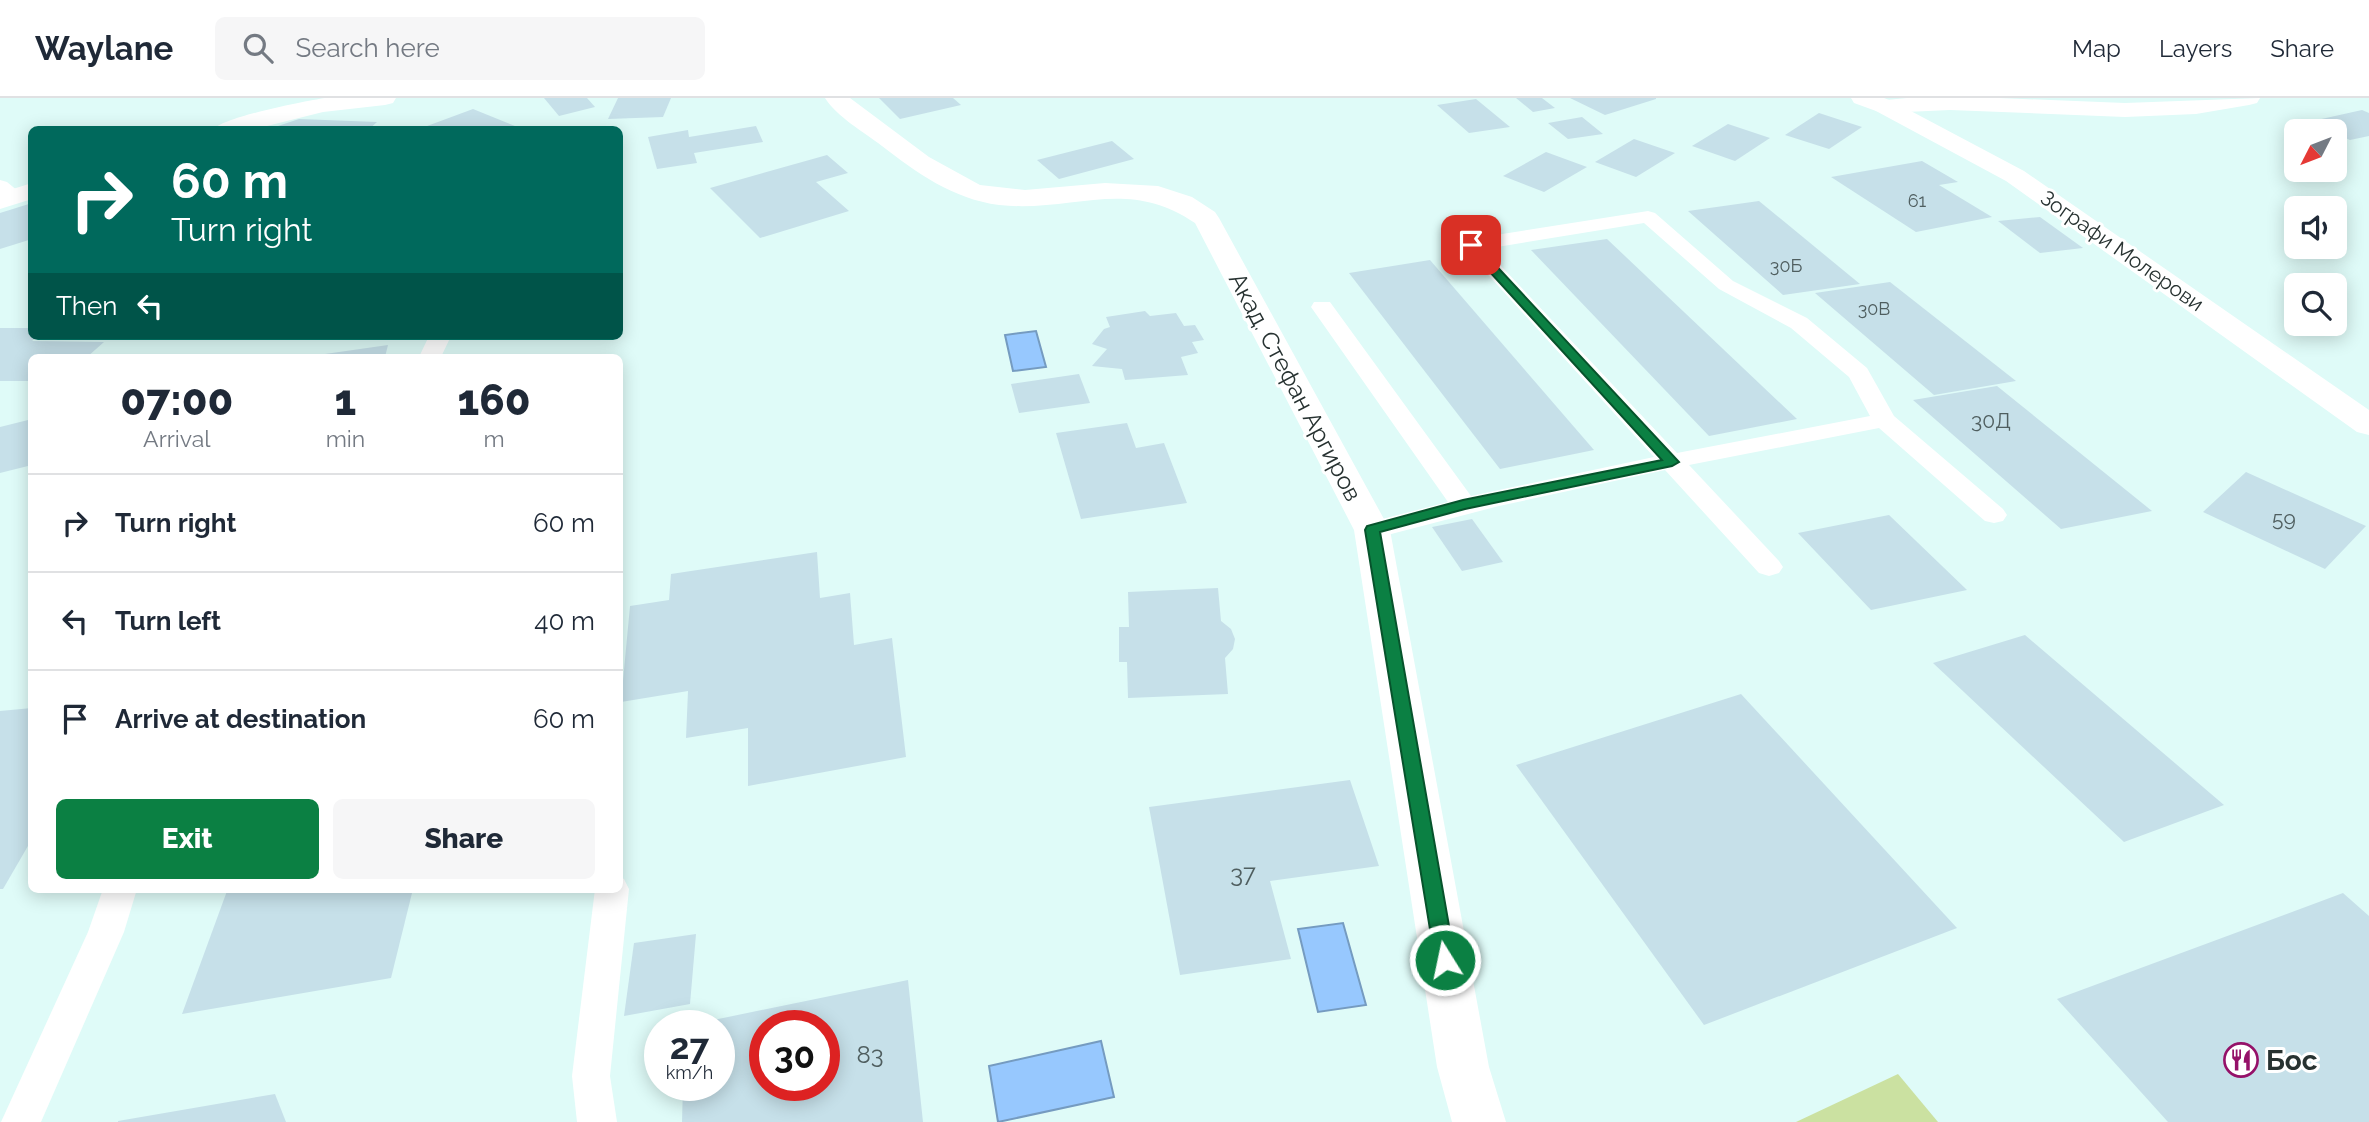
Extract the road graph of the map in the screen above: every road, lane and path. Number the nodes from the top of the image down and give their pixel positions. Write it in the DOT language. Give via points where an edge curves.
graph roads {
  1 [pos="385,98"];
  2 [pos="836,98"];
  3 [pos="2249,98"];
  4 [pos="1873,102"];
  5 [pos="237,126"];
  6 [pos="1322,307"];
  7 [pos="1884,420"];
  8 [pos="2369,425"];
  9 [pos="1672,462"];
  10 [pos="1463,504"];
  11 [pos="1994,515"];
  12 [pos="1372,530"];
  13 [pos="1769,566"];
  14 [pos="119,893"];
  15 [pos="612,893"];
  16 [pos="21,1122"];
  17 [pos="597,1122"];
  18 [pos="1479,1122"];
  1 -- 5 [label="street" via="287,110"];
  2 -- 12 [label="street, Акад. Стефан Аргиров" via="892,141 972,191 1006,198 1109,190 1145,192 1182,203 1206,218"];
  3 -- 4 [label="street" via="2196,107 2125,110"];
  4 -- 8 [label="street, Зографи Молерови" via="2015,176"];
  6 -- 10 [label="lane"];
  7 -- 9 [label="lane"];
  7 -- 9 [label="lane" via="1859,373 1799,323 1726,285 1648,218 1471,245"];
  7 -- 11 [label="lane"];
  9 -- 10 [label="lane"];
  9 -- 13 [label="lane"];
  10 -- 12 [label="lane"];
  12 -- 18 [label="street, Акад. Стефан Аргиров" via="1463,1067"];
  14 -- 16 [label="lane" via="106,932"];
  15 -- 17 [label="lane" via="591,1076"];
}
